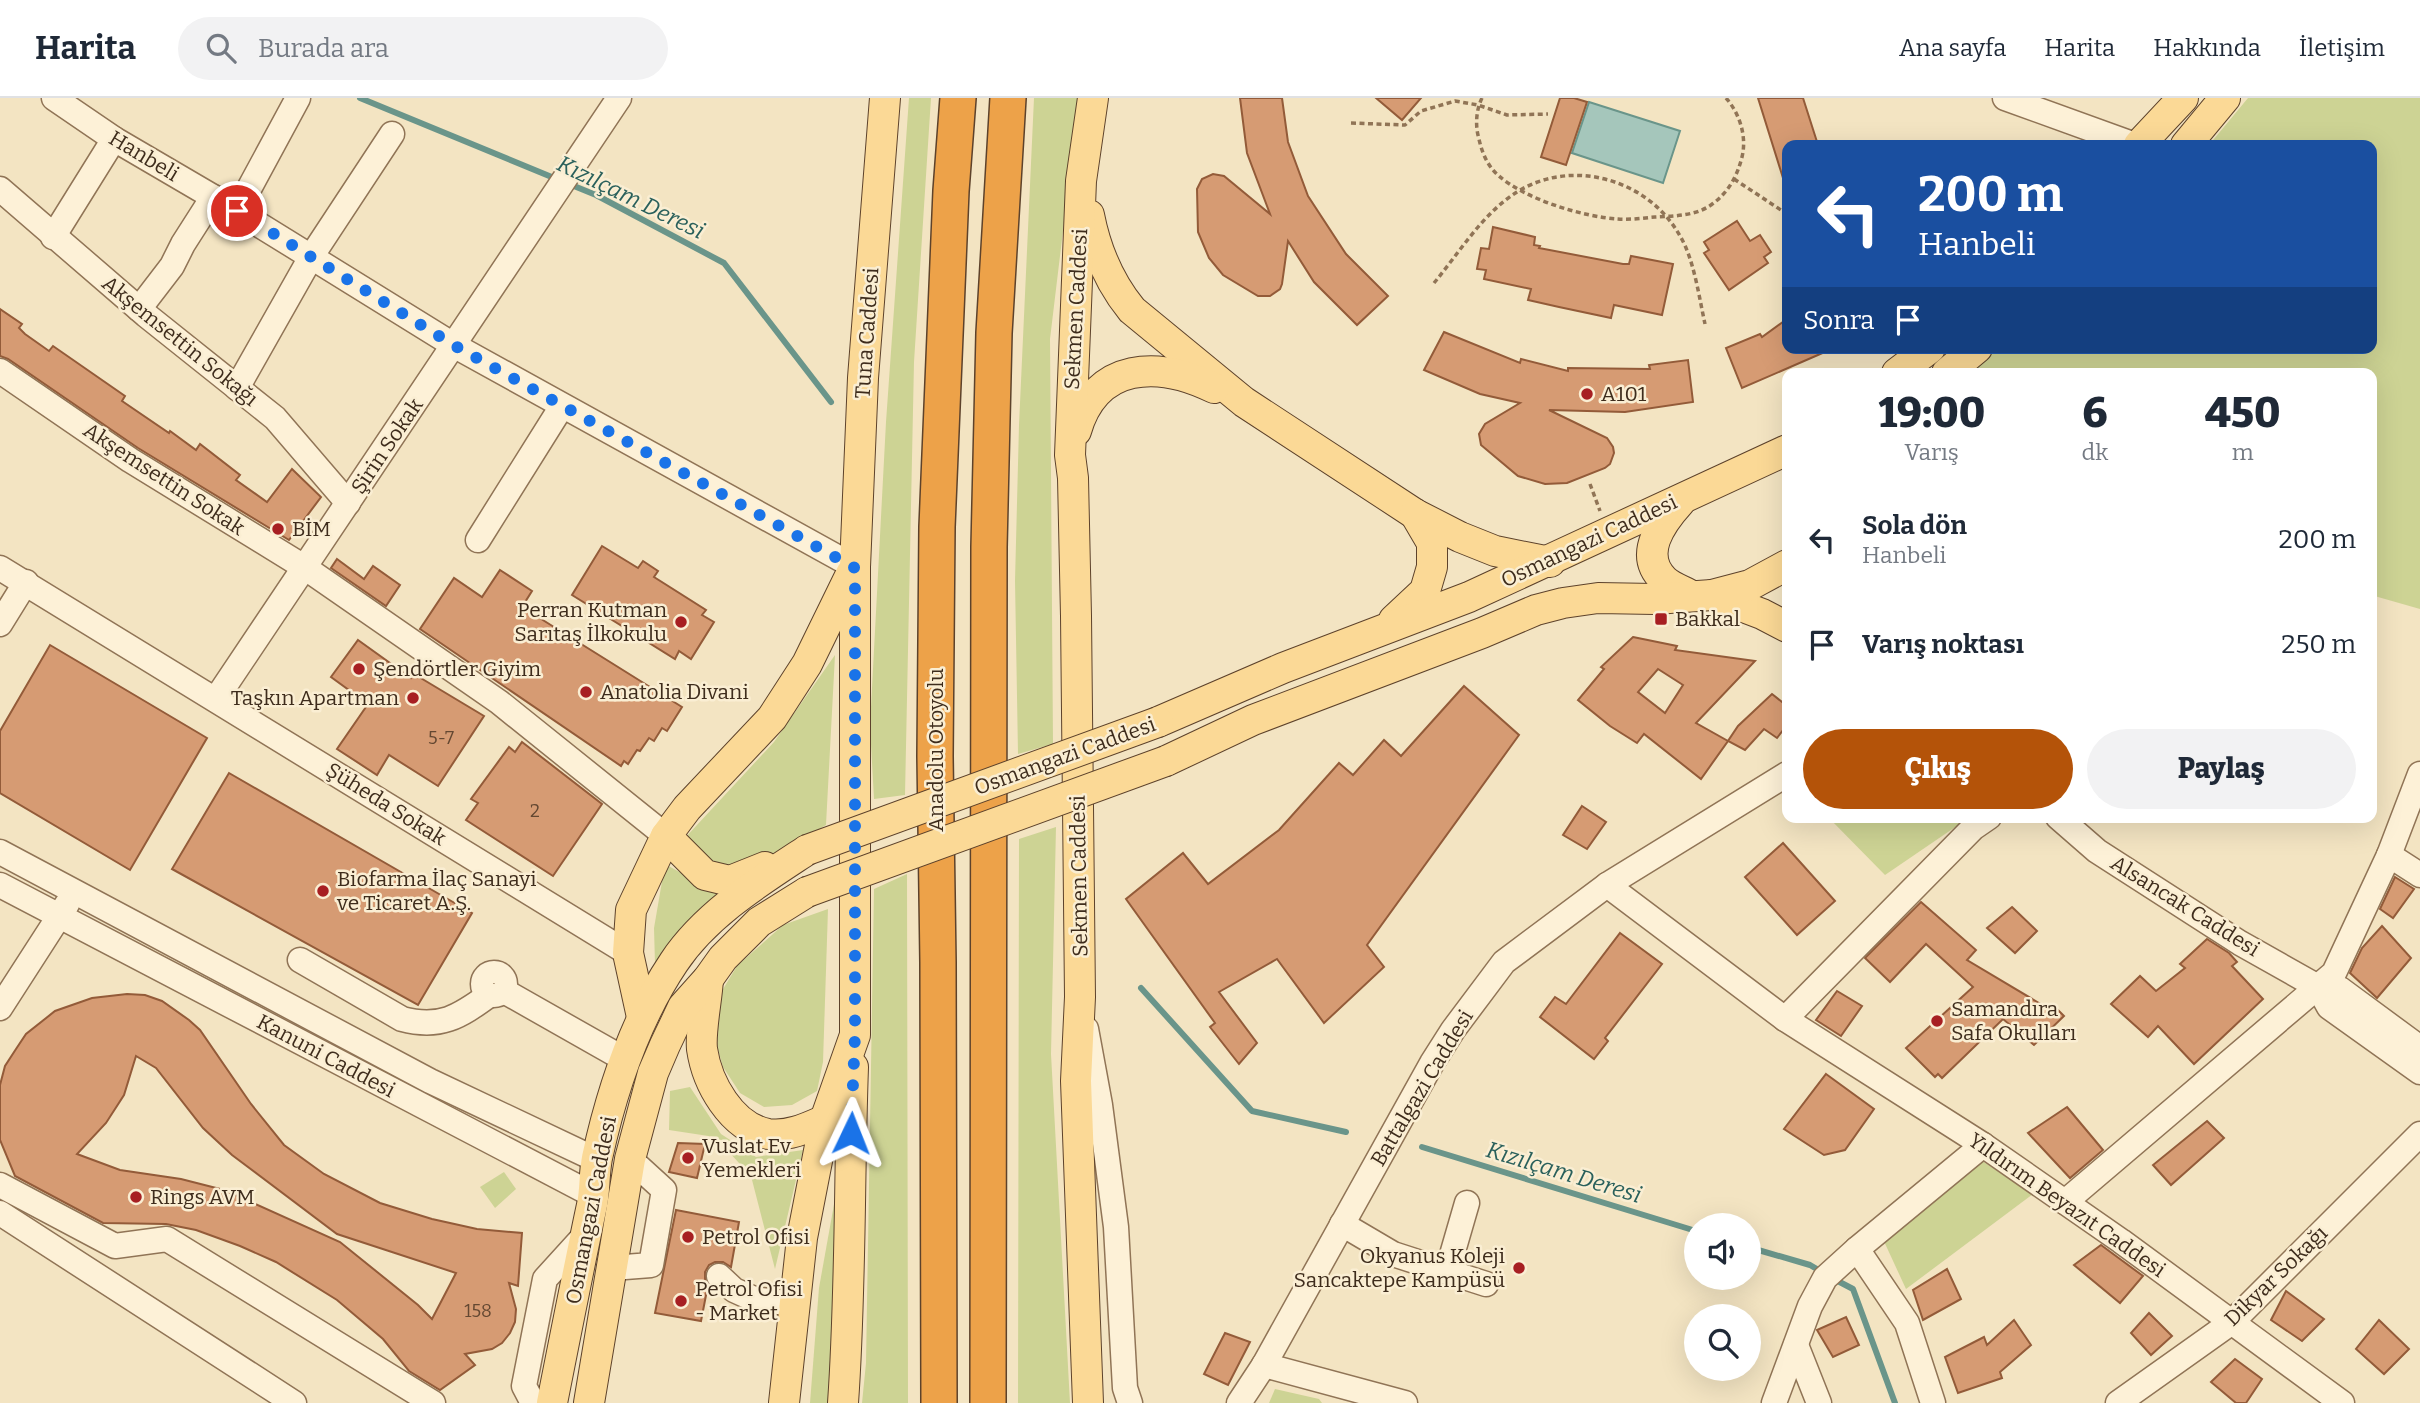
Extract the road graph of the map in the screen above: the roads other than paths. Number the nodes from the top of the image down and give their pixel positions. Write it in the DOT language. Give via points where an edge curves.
graph roads {
  1 [pos="54,98"];
  2 [pos="298,98"];
  3 [pos="620,98"];
  4 [pos="885,98"];
  5 [pos="958,98"];
  6 [pos="1008,98"];
  7 [pos="1093,98"];
  8 [pos="2005,98"];
  9 [pos="2183,98"];
  10 [pos="2225,98"];
  11 [pos="392,134"];
  12 [pos="114,139"];
  13 [pos="2123,140"];
  14 [pos="2142,140"];
  15 [pos="2190,140"];
  16 [pos="1081,181"];
  17 [pos="0,189"];
  18 [pos="213,197"];
  19 [pos="237,211"];
  20 [pos="53,237"];
  21 [pos="311,257"];
  22 [pos="139,309"];
  23 [pos="455,346"];
  24 [pos="1922,354"];
  25 [pos="1970,354"];
  26 [pos="1904,368"];
  27 [pos="1953,368"];
  28 [pos="0,371"];
  29 [pos="237,388"];
  30 [pos="1244,402"];
  31 [pos="562,406"];
  32 [pos="1782,452"];
  33 [pos="1070,455"];
  34 [pos="1782,476"];
  35 [pos="1698,491"];
  36 [pos="348,503"];
  37 [pos="1415,514"];
  38 [pos="478,540"];
  39 [pos="1550,562"];
  40 [pos="304,567"];
  41 [pos="0,568"];
  42 [pos="855,568"];
  43 [pos="1782,568"];
  44 [pos="26,582"];
  45 [pos="1702,595"];
  46 [pos="0,624"];
  47 [pos="1782,625"];
  48 [pos="1383,631"];
  49 [pos="216,699"];
  50 [pos="2420,774"];
  51 [pos="1782,777"];
  52 [pos="1980,823"];
  53 [pos="2065,823"];
  54 [pos="666,836"];
  55 [pos="807,850"];
  56 [pos="0,852"];
  57 [pos="2389,855"];
  58 [pos="2420,874"];
  59 [pos="0,885"];
  60 [pos="1607,886"];
  61 [pos="75,892"];
  62 [pos="59,917"];
  63 [pos="628,953"];
  64 [pos="300,960"];
  65 [pos="708,979"];
  66 [pos="2318,987"];
  67 [pos="1080,997"];
  68 [pos="0,1008"];
  69 [pos="642,1017"];
  70 [pos="1785,1019"];
  71 [pos="855,1035"];
  72 [pos="2420,1048"];
  73 [pos="624,1059"];
  74 [pos="2420,1072"];
  75 [pos="825,1121"];
  76 [pos="2420,1134"];
  77 [pos="1983,1145"];
  78 [pos="597,1160"];
  79 [pos="628,1172"];
  80 [pos="0,1185"];
  81 [pos="593,1195"];
  82 [pos="2065,1202"];
  83 [pos="1467,1203"];
  84 [pos="0,1213"];
  85 [pos="1342,1224"];
  86 [pos="585,1235"];
  87 [pos="1857,1249"];
  88 [pos="1447,1272"];
  89 [pos="719,1276"];
  90 [pos="1486,1284"];
  91 [pos="794,1304"];
  92 [pos="2232,1322"];
  93 [pos="1796,1345"];
  94 [pos="1264,1365"];
  95 [pos="1349,1395"];
  96 [pos="524,1397"];
  97 [pos="1240,1402"];
  98 [pos="294,1403"];
  99 [pos="433,1403"];
  100 [pos="552,1403"];
  101 [pos="589,1403"];
  102 [pos="784,1403"];
  103 [pos="844,1403"];
  104 [pos="939,1403"];
  105 [pos="988,1403"];
  106 [pos="1088,1403"];
  107 [pos="1130,1403"];
  108 [pos="1405,1403"];
  109 [pos="1774,1403"];
  110 [pos="1819,1403"];
  111 [pos="1933,1403"];
  112 [pos="2118,1403"];
  113 [pos="2342,1403"];
  1 -- 12 [label="street, Hanbeli"];
  2 -- 19 [label="street"];
  3 -- 23 [label="street, Şirin Sokak"];
  4 -- 42 [label="main road, Tuna Caddesi" via="863,378"];
  5 -- 104 [label="highway, Anadolu Otoyolu" via="937,527 934,756"];
  6 -- 105 [label="highway" via="994,333 989,547"];
  7 -- 16 [label="main road"];
  8 -- 13 [label="street"];
  9 -- 14 [label="main road"];
  10 -- 15 [label="main road"];
  11 -- 21 [label="street"];
  12 -- 18 [label="street, Hanbeli"];
  12 -- 20 [label="street"];
  16 -- 30 [label="main road" via="1103,265 1117,292 1132,310"];
  16 -- 33 [label="main road, Sekmen Caddesi"];
  17 -- 20 [label="street, Akşemsettin Sokağı"];
  18 -- 19 [label="street, Hanbeli"];
  18 -- 22 [label="street" via="172,266"];
  19 -- 21 [label="street, Hanbeli"];
  20 -- 22 [label="street, Akşemsettin Sokağı"];
  21 -- 23 [label="street, Hanbeli"];
  21 -- 29 [label="street"];
  22 -- 29 [label="street, Akşemsettin Sokağı"];
  23 -- 31 [label="street, Hanbeli"];
  23 -- 36 [label="street, Şirin Sokak"];
  24 -- 26 [label="main road"];
  25 -- 27 [label="main road"];
  28 -- 40 [label="street, Akşemsettin Sokak" via="130,460"];
  29 -- 36 [label="street, Akşemsettin Sokağı" via="275,418"];
  30 -- 33 [label="main road" via="1179,374 1158,370 1129,374 1103,386 1090,399"];
  30 -- 37 [label="main road"];
  31 -- 38 [label="street"];
  31 -- 42 [label="street, Hanbeli"];
  32 -- 35 [label="main road, Osmangazi Caddesi"];
  33 -- 67 [label="main road, Sekmen Caddesi"];
  34 -- 35 [label="main road" via="1743,475"];
  35 -- 39 [label="main road, Osmangazi Caddesi"];
  35 -- 45 [label="main road" via="1663,521 1651,548 1664,581"];
  36 -- 40 [label="street, Şirin Sokak"];
  37 -- 39 [label="main road" via="1495,551"];
  37 -- 48 [label="main road" via="1432,542 1432,567 1424,592"];
  39 -- 48 [label="main road, Osmangazi Caddesi"];
  40 -- 49 [label="street, Şirin Sokak"];
  40 -- 54 [label="street, Akşemsettin Sokak" via="499,702"];
  41 -- 44 [label="street, Şüheda Sokak"];
  42 -- 54 [label="main road" via="807,664 772,718"];
  42 -- 71 [label="main road, Tuna Caddesi"];
  43 -- 45 [label="main road, Osmangazi Caddesi" via="1751,585"];
  44 -- 46 [label="street"];
  44 -- 49 [label="street, Şüheda Sokak"];
  45 -- 47 [label="main road"];
  45 -- 65 [label="main road, Osmangazi Caddesi, bridge" via="1598,598 1536,610 1253,720 1167,761 807,892 759,922"];
  48 -- 55 [label="main road, Osmangazi Caddesi, bridge" via="1158,722"];
  49 -- 63 [label="street, Şüheda Sokak"];
  50 -- 57 [label="street"];
  51 -- 60 [label="street, Battalgazi Caddesi"];
  52 -- 70 [label="street"];
  53 -- 66 [label="street, Alsancak Caddesi" via="2097,851"];
  54 -- 55 [label="main road" via="705,875 730,881"];
  54 -- 63 [label="main road" via="631,910"];
  55 -- 69 [label="main road, Osmangazi Caddesi" via="708,922 675,961"];
  56 -- 61 [label="street, Kanuni Caddesi"];
  57 -- 58 [label="street"];
  57 -- 66 [label="street" via="2334,973"];
  59 -- 62 [label="street, Kanuni Caddesi"];
  60 -- 70 [label="street, Yıldırım Beyazıt Caddesi"];
  60 -- 85 [label="street, Battalgazi Caddesi" via="1504,962 1432,1062"];
  61 -- 62 [label="street"];
  61 -- 78 [label="street, Kanuni Caddesi" via="430,1081"];
  62 -- 68 [label="street"];
  62 -- 81 [label="street, Kanuni Caddesi"];
  63 -- 69 [label="main road"];
  64 -- 73 [label="street" via="402,1019 429,1023 455,1018 496,993"];
  65 -- 75 [label="main road" via="703,1052 720,1096 735,1116 769,1134 798,1131"];
  65 -- 79 [label="main road, Osmangazi Caddesi" via="683,1007 653,1073"];
  66 -- 72 [label="street, Alsancak Caddesi" via="2340,989"];
  66 -- 74 [label="street, Alsancak Caddesi" via="2329,1007"];
  66 -- 82 [label="street"];
  67 -- 106 [label="main road, Sekmen Caddesi" via="1076,1081"];
  67 -- 107 [label="street" via="1116,1227 1125,1388"];
  69 -- 73 [label="main road, Osmangazi Caddesi"];
  70 -- 77 [label="street, Yıldırım Beyazıt Caddesi"];
  71 -- 75 [label="main road"];
  71 -- 103 [label="main road, Tuna Caddesi"];
  73 -- 78 [label="main road, Osmangazi Caddesi"];
  75 -- 91 [label="main road"];
  76 -- 92 [label="street, Dikyar Sokağı"];
  77 -- 82 [label="street, Yıldırım Beyazıt Caddesi"];
  77 -- 87 [label="street"];
  78 -- 79 [label="main road"];
  78 -- 81 [label="main road, Osmangazi Caddesi"];
  79 -- 81 [label="main road"];
  79 -- 101 [label="main road, Osmangazi Caddesi"];
  80 -- 99 [label="street" via="115,1245 167,1239"];
  81 -- 86 [label="main road, Osmangazi Caddesi"];
  82 -- 92 [label="street, Yıldırım Beyazıt Caddesi"];
  83 -- 88 [label="street"];
  84 -- 98 [label="street"];
  85 -- 88 [label="street" via="1394,1254"];
  85 -- 94 [label="street, Battalgazi Caddesi"];
  86 -- 96 [label="street" via="545,1279"];
  86 -- 100 [label="main road, Osmangazi Caddesi"];
  87 -- 93 [label="street" via="1832,1272 1810,1306"];
  87 -- 111 [label="street" via="1907,1323"];
  88 -- 90 [label="street"];
  89 -- 91 [label="street" via="754,1299"];
  91 -- 102 [label="main road"];
  92 -- 112 [label="street, Dikyar Sokağı"];
  92 -- 113 [label="street, Yıldırım Beyazıt Caddesi"];
  93 -- 109 [label="street"];
  93 -- 110 [label="street"];
  94 -- 95 [label="street"];
  94 -- 97 [label="street, Battalgazi Caddesi"];
  95 -- 108 [label="street"];
}
